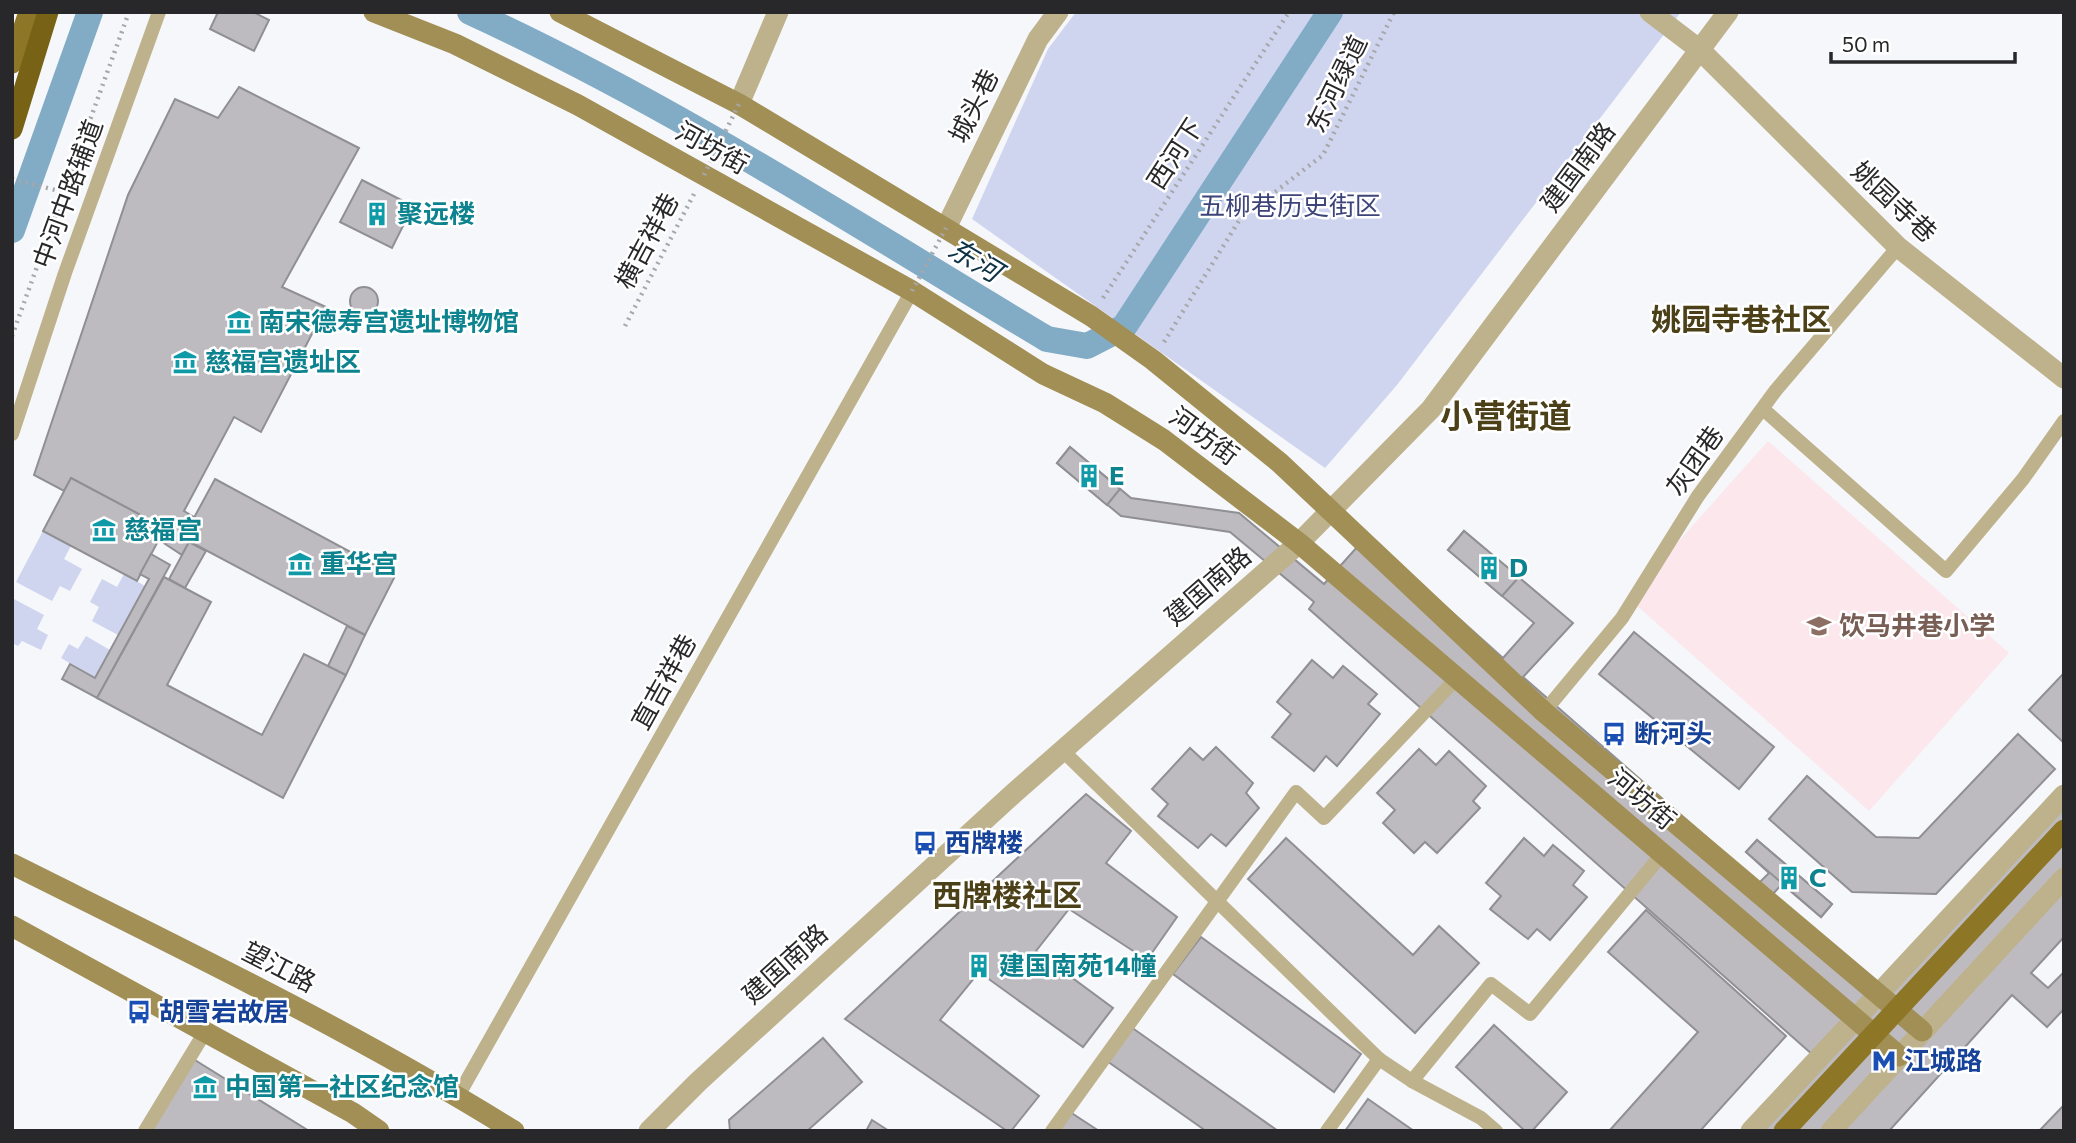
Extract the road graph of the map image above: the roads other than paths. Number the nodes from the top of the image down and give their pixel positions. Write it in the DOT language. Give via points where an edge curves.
graph roads {
  1 [pos="29,12"];
  2 [pos="48,12"];
  3 [pos="159,12"];
  4 [pos="374,12"];
  5 [pos="560,12"];
  6 [pos="778,12"];
  7 [pos="1058,12"];
  8 [pos="1650,12"];
  9 [pos="1728,12"];
  10 [pos="1700,50"];
  11 [pos="12,62"];
  12 [pos="739,104"];
  13 [pos="12,129"];
  14 [pos="946,228"];
  15 [pos="1898,247"];
  16 [pos="912,292"];
  17 [pos="2064,378"];
  18 [pos="1762,409"];
  19 [pos="2064,421"];
  20 [pos="12,434"];
  21 [pos="1331,510"];
  22 [pos="1299,543"];
  23 [pos="1457,678"];
  24 [pos="1544,712"];
  25 [pos="1063,751"];
  26 [pos="2064,795"];
  27 [pos="2064,830"];
  28 [pos="1663,853"];
  29 [pos="12,864"];
  30 [pos="2064,878"];
  31 [pos="1217,901"];
  32 [pos="12,926"];
  33 [pos="1877,994"];
  34 [pos="1896,1010"];
  35 [pos="1855,1017"];
  36 [pos="1922,1031"];
  37 [pos="205,1032"];
  38 [pos="1874,1034"];
  39 [pos="1899,1056"];
  40 [pos="1379,1059"];
  41 [pos="1412,1081"];
  42 [pos="458,1096"];
  43 [pos="145,1131"];
  44 [pos="379,1131"];
  45 [pos="514,1131"];
  46 [pos="649,1131"];
  47 [pos="1052,1131"];
  48 [pos="1327,1131"];
  49 [pos="1496,1131"];
  50 [pos="1751,1131"];
  51 [pos="1784,1131"];
  52 [pos="1831,1131"];
  1 -- 11 [label="main road"];
  2 -- 13 [label="highway"];
  3 -- 20 [label="lane, 中河中路辅道"];
  4 -- 16 [label="street, 河坊街" via="455,44 578,106"];
  5 -- 12 [label="street, 河坊街"];
  6 -- 12 [label="street"];
  7 -- 14 [label="street, 城头巷" via="1038,39"];
  8 -- 10 [label="street, 姚园寺巷"];
  9 -- 10 [label="street, 建国南路"];
  10 -- 15 [label="street, 姚园寺巷"];
  10 -- 21 [label="street, 建国南路" via="1431,410"];
  12 -- 14 [label="street, 河坊街"];
  14 -- 21 [label="street, 河坊街" via="1096,319 1148,357"];
  15 -- 17 [label="street, 姚园寺巷"];
  15 -- 18 [label="lane, 灰团巷"];
  16 -- 22 [label="street, 河坊街" via="1044,374 1105,403 1164,440"];
  16 -- 42 [label="lane, 直吉祥巷"];
  18 -- 19 [label="lane" via="1946,571 2023,480"];
  18 -- 24 [label="lane, 灰团巷" via="1698,496 1622,618"];
  21 -- 22 [label="street, 建国南路"];
  21 -- 24 [label="street, 河坊街"];
  22 -- 23 [label="street, 河坊街"];
  22 -- 25 [label="street, 建国南路"];
  23 -- 28 [label="street, 河坊街"];
  23 -- 31 [label="lane" via="1324,818 1296,792"];
  24 -- 33 [label="street, 河坊街"];
  25 -- 31 [label="lane"];
  25 -- 46 [label="street, 建国南路"];
  26 -- 33 [label="street"];
  27 -- 34 [label="main road"];
  28 -- 35 [label="street, 河坊街"];
  28 -- 41 [label="lane" via="1531,1014 1491,985"];
  29 -- 42 [label="street, 望江路" via="337,1029"];
  30 -- 36 [label="street"];
  31 -- 40 [label="lane"];
  31 -- 47 [label="lane"];
  32 -- 37 [label="street"];
  33 -- 34 [label="street, 河坊街"];
  33 -- 35 [label="street"];
  34 -- 36 [label="street, 河坊街"];
  34 -- 38 [label="main road"];
  35 -- 38 [label="street, 河坊街"];
  35 -- 50 [label="street"];
  36 -- 39 [label="street"];
  37 -- 43 [label="lane"];
  37 -- 44 [label="street" via="353,1112"];
  38 -- 39 [label="street, 河坊街"];
  38 -- 51 [label="main road"];
  39 -- 52 [label="street"];
  40 -- 41 [label="lane"];
  40 -- 48 [label="lane"];
  41 -- 49 [label="lane"];
  42 -- 45 [label="street, 望江路"];
}
